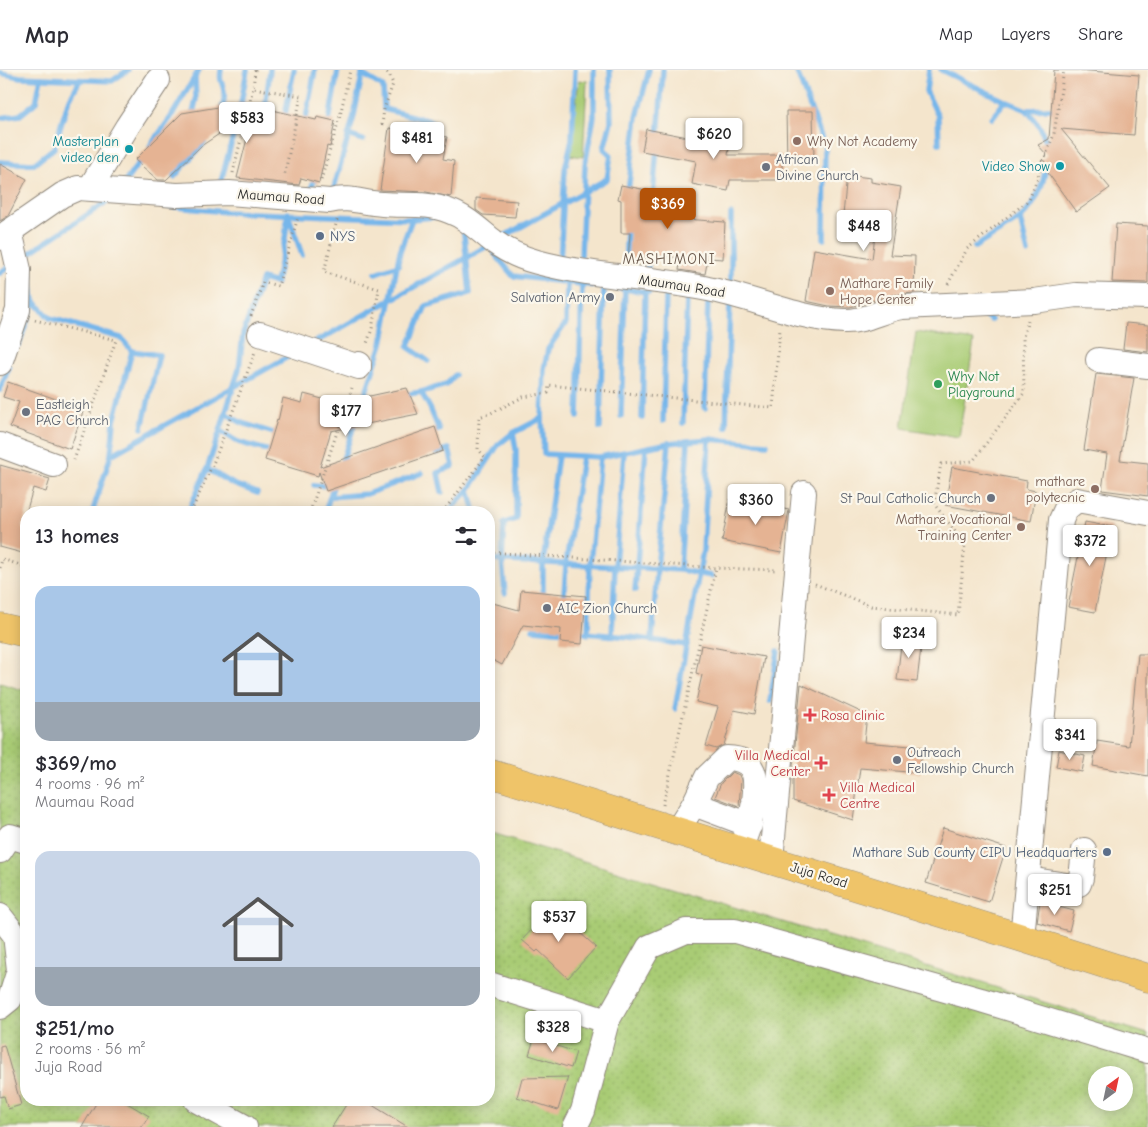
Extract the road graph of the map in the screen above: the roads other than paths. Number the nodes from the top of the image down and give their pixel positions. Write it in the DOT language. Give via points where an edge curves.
graph roads {
  1 [pos="158,80"];
  2 [pos="84,188"];
  3 [pos="5,234"];
  4 [pos="1148,297"];
  5 [pos="260,334"];
  6 [pos="1098,360"];
  7 [pos="0,363"];
  8 [pos="359,364"];
  9 [pos="1148,366"];
  10 [pos="0,445"];
  11 [pos="63,465"];
  12 [pos="804,493"];
  13 [pos="1148,513"];
  14 [pos="0,627"];
  15 [pos="20,632"];
  16 [pos="495,775"];
  17 [pos="694,804"];
  18 [pos="750,825"];
  19 [pos="668,828"];
  20 [pos="20,839"];
  21 [pos="740,850"];
  22 [pos="1084,850"];
  23 [pos="0,851"];
  24 [pos="771,860"];
  25 [pos="1028,879"];
  26 [pos="0,916"];
  27 [pos="1022,938"];
  28 [pos="1148,978"];
  29 [pos="495,986"];
  30 [pos="12,1005"];
  31 [pos="607,1021"];
  32 [pos="1148,1051"];
  33 [pos="207,1106"];
  34 [pos="246,1127"];
  35 [pos="575,1127"];
  1 -- 2 [label="street"];
  2 -- 3 [label="street" via="62,196"];
  2 -- 4 [label="street, Maumau Road" via="177,195 228,193 330,201 341,198 381,204 427,205 449,211 514,254 535,262 707,288 844,322 864,320 889,309 937,305 1034,301 1076,295"];
  3 -- 7 [label="street" via="19,270 18,310"];
  5 -- 8 [label="street" via="359,367"];
  6 -- 9 [label="street"];
  10 -- 11 [label="street"];
  12 -- 24 [label="street"];
  13 -- 25 [label="street" via="1077,500 1066,509 1061,520"];
  14 -- 15 [label="main road"];
  16 -- 19 [label="main road, Juja Road"];
  17 -- 18 [label="street"];
  17 -- 18 [label="street" via="707,777 727,758 737,759 751,767 756,777"];
  17 -- 19 [label="street"];
  18 -- 21 [label="street"];
  19 -- 21 [label="main road, Juja Road"];
  20 -- 23 [label="street" via="10,836"];
  21 -- 24 [label="main road, Juja Road"];
  22 -- 25 [label="street" via="1078,884"];
  24 -- 27 [label="main road, Juja Road"];
  25 -- 27 [label="street"];
  26 -- 30 [label="street" via="15,935 19,970"];
  27 -- 28 [label="main road, Juja Road"];
  29 -- 31 [label="street"];
  31 -- 32 [label="street" via="649,947 686,931 735,931"];
  31 -- 35 [label="street" via="583,1112"];
  33 -- 34 [label="street"];
}
